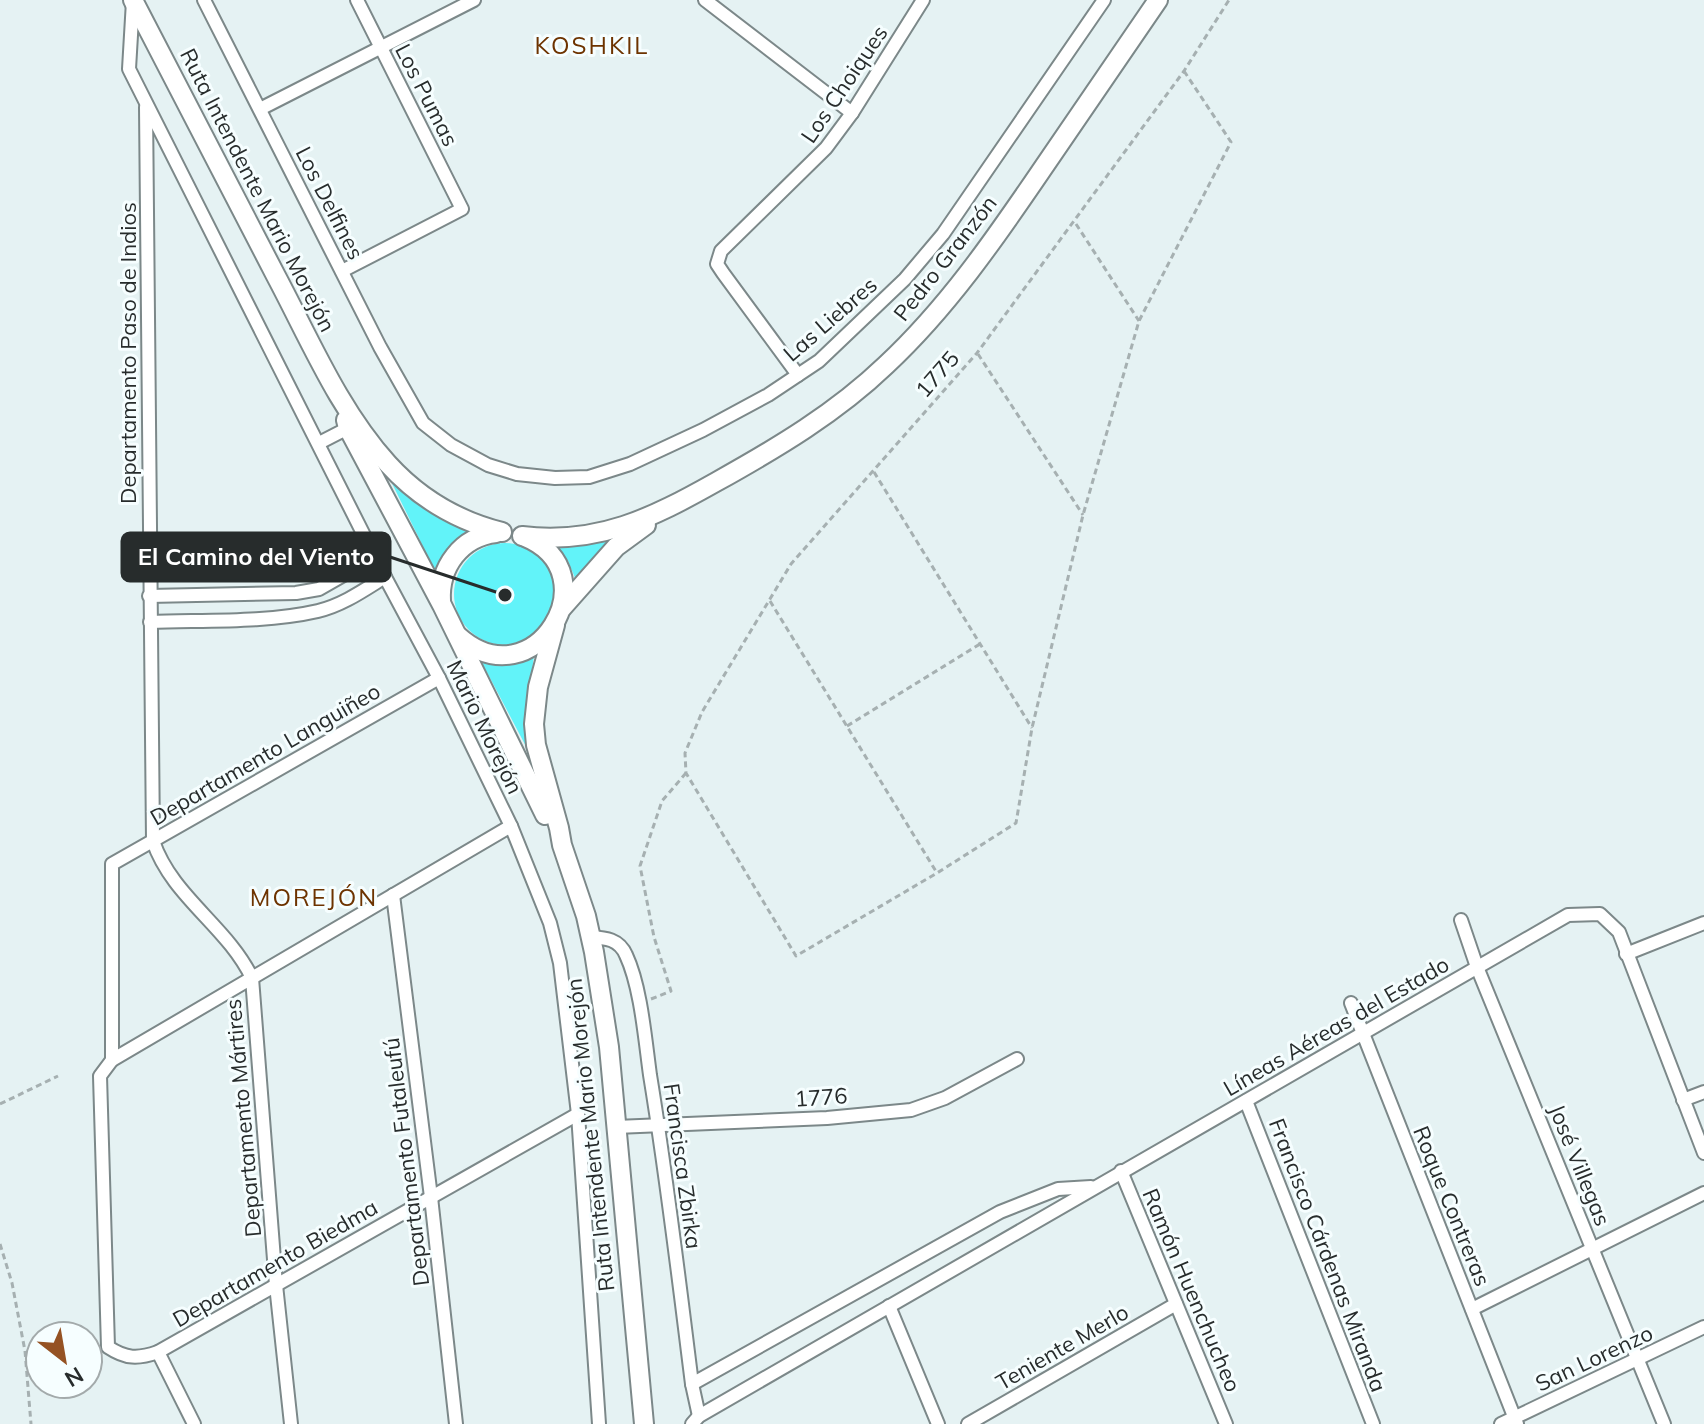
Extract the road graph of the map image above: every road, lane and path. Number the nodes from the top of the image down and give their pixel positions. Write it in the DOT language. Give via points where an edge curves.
graph roads {
  1 [pos="133,0"];
  2 [pos="204,0"];
  3 [pos="357,0"];
  4 [pos="474,0"];
  5 [pos="705,0"];
  6 [pos="923,0"];
  7 [pos="1104,0"];
  8 [pos="1158,0"];
  9 [pos="1229,0"];
  10 [pos="380,47"];
  11 [pos="1184,71"];
  12 [pos="146,104"];
  13 [pos="260,109"];
  14 [pos="852,113"];
  15 [pos="1075,222"];
  16 [pos="342,271"];
  17 [pos="1139,321"];
  18 [pos="977,353"];
  19 [pos="798,375"];
  20 [pos="423,423"];
  21 [pos="352,426"];
  22 [pos="319,443"];
  23 [pos="874,471"];
  24 [pos="668,509"];
  25 [pos="1083,515"];
  26 [pos="502,532"];
  27 [pos="522,536"];
  28 [pos="375,557"];
  29 [pos="385,577"];
  30 [pos="149,596"];
  31 [pos="770,601"];
  32 [pos="442,605"];
  33 [pos="558,617"];
  34 [pos="150,622"];
  35 [pos="456,634"];
  36 [pos="980,644"];
  37 [pos="439,678"];
  38 [pos="847,726"];
  39 [pos="1032,728"];
  40 [pos="686,773"];
  41 [pos="511,826"];
  42 [pos="153,841"];
  43 [pos="562,845"];
  44 [pos="937,873"];
  45 [pos="393,895"];
  46 [pos="1461,920"];
  47 [pos="1704,923"];
  48 [pos="590,937"];
  49 [pos="1626,954"];
  50 [pos="1477,967"];
  51 [pos="252,978"];
  52 [pos="1351,1003"];
  53 [pos="639,1004"];
  54 [pos="1362,1034"];
  55 [pos="1017,1059"];
  56 [pos="112,1060"];
  57 [pos="58,1076"];
  58 [pos="1704,1092"];
  59 [pos="1683,1100"];
  60 [pos="1246,1101"];
  61 [pos="0,1104"];
  62 [pos="578,1114"];
  63 [pos="658,1125"];
  64 [pos="616,1127"];
  65 [pos="1704,1153"];
  66 [pos="1121,1171"];
  67 [pos="1097,1186"];
  68 [pos="1704,1193"];
  69 [pos="431,1197"];
  70 [pos="0,1244"];
  71 [pos="1592,1249"];
  72 [pos="276,1285"];
  73 [pos="1176,1304"];
  74 [pos="889,1306"];
  75 [pos="1472,1309"];
  76 [pos="1704,1327"];
  77 [pos="158,1352"];
  78 [pos="1637,1360"];
  79 [pos="692,1384"];
  80 [pos="695,1420"];
  81 [pos="1516,1421"];
  82 [pos="31,1424"];
  83 [pos="194,1424"];
  84 [pos="291,1424"];
  85 [pos="456,1424"];
  86 [pos="599,1424"];
  87 [pos="644,1424"];
  88 [pos="938,1424"];
  89 [pos="968,1424"];
  90 [pos="1226,1424"];
  91 [pos="1373,1424"];
  92 [pos="1501,1424"];
  93 [pos="1664,1424"];
  1 -- 12 [label="street, Mario Morejón" via="129,69"];
  1 -- 21 [label="main road, Ruta Intendente Mario Morejón"];
  2 -- 13 [label="street, Los Delfines"];
  3 -- 10 [label="street, Los Pumas"];
  4 -- 10 [label="street"];
  5 -- 14 [label="street"];
  6 -- 14 [label="street, Los Choiques"];
  7 -- 19 [label="street, Las Liebres" via="943,234 870,315"];
  8 -- 24 [label="main road, Pedro Granzón" via="985,253 920,332 807,429"];
  9 -- 11 [label="path, 1775"];
  10 -- 13 [label="street"];
  10 -- 16 [label="street, Los Pumas" via="462,209"];
  11 -- 15 [label="path, 1775"];
  11 -- 17 [label="path" via="1231,142"];
  12 -- 22 [label="street, Mario Morejón"];
  12 -- 30 [label="street, Departamento Paso de Indios"];
  13 -- 16 [label="street, Los Delfines"];
  14 -- 19 [label="street, Los Choiques" via="807,168 721,251 717,264"];
  15 -- 17 [label="path"];
  15 -- 18 [label="path, 1775"];
  16 -- 20 [label="street, Los Delfines"];
  17 -- 25 [label="path"];
  18 -- 23 [label="path, 1775"];
  18 -- 25 [label="path"];
  19 -- 20 [label="street, Las Liebres" via="703,430 589,477 517,474 488,465"];
  21 -- 22 [label="street"];
  21 -- 26 [label="main road, Ruta Intendente Mario Morejón" via="431,501 466,521"];
  21 -- 32 [label="main road, Ruta Intendente Mario Morejón"];
  22 -- 28 [label="street, Mario Morejón"];
  23 -- 31 [label="path, 1775" via="791,564"];
  23 -- 36 [label="path"];
  24 -- 27 [label="main road, Pedro Granzón" via="606,532"];
  24 -- 33 [label="main road, Pedro Granzón" via="616,547"];
  25 -- 39 [label="path"];
  26 -- 27 [label="main road"];
  26 -- 32 [label="main road" via="486,534 460,549 444,575"];
  27 -- 33 [label="main road" via="556,563 564,593"];
  28 -- 29 [label="street, Mario Morejón"];
  28 -- 30 [label="street" via="319,589"];
  29 -- 34 [label="street" via="340,604 317,611"];
  29 -- 37 [label="street, Mario Morejón"];
  30 -- 34 [label="street, Departamento Paso de Indios"];
  31 -- 38 [label="path"];
  31 -- 40 [label="path, 1775" via="702,712 685,753"];
  32 -- 35 [label="main road"];
  33 -- 35 [label="main road" via="535,646 507,655 479,651"];
  33 -- 43 [label="main road, Ruta Intendente Mario Morejón" via="541,672 535,734"];
  34 -- 42 [label="street, Departamento Paso de Indios"];
  35 -- 43 [label="main road, Ruta Intendente Mario Morejón"];
  36 -- 38 [label="path"];
  36 -- 39 [label="path"];
  37 -- 41 [label="street, Mario Morejón"];
  37 -- 42 [label="street, Departamento Languiñeo"];
  38 -- 44 [label="path"];
  39 -- 44 [label="path" via="1016,823"];
  40 -- 44 [label="path" via="796,956"];
  40 -- 53 [label="path" via="662,801 640,866 671,991"];
  41 -- 45 [label="street"];
  41 -- 62 [label="street, Mario Morejón" via="550,923 560,963"];
  42 -- 51 [label="street, Departamento Mártires" via="185,897 242,956"];
  42 -- 56 [label="street, Departamento Languiñeo" via="112,864"];
  43 -- 48 [label="main road, Ruta Intendente Mario Morejón"];
  45 -- 51 [label="street"];
  45 -- 69 [label="street, Departamento Futaleufú"];
  46 -- 50 [label="street, José Villegas"];
  47 -- 49 [label="street"];
  48 -- 53 [label="street, Francisca Zbirka" via="619,945"];
  48 -- 64 [label="main road, Ruta Intendente Mario Morejón"];
  49 -- 50 [label="street, Líneas Aéreas del Estado" via="1619,932 1600,914 1568,915"];
  49 -- 59 [label="street"];
  50 -- 54 [label="street, Líneas Aéreas del Estado"];
  50 -- 71 [label="street, José Villegas"];
  51 -- 56 [label="street"];
  51 -- 72 [label="street, Departamento Mártires"];
  52 -- 54 [label="street, Roque Contreras"];
  53 -- 63 [label="street, Francisca Zbirka"];
  54 -- 60 [label="street, Líneas Aéreas del Estado"];
  54 -- 75 [label="street, Roque Contreras"];
  55 -- 63 [label="street, 1776" via="911,1110"];
  56 -- 77 [label="street" via="100,1076 108,1347 121,1356 140,1358"];
  57 -- 61 [label="path"];
  58 -- 59 [label="street"];
  59 -- 65 [label="street"];
  60 -- 66 [label="street, Líneas Aéreas del Estado"];
  60 -- 91 [label="street, Francisco Cárdenas Miranda"];
  62 -- 69 [label="street, Departamento Biedma"];
  62 -- 86 [label="street, Mario Morejón"];
  63 -- 64 [label="street, 1776"];
  63 -- 79 [label="street, Francisca Zbirka"];
  64 -- 87 [label="main road, Ruta Intendente Mario Morejón"];
  66 -- 67 [label="street, Líneas Aéreas del Estado"];
  66 -- 73 [label="street, Ramón Huenchucheo"];
  67 -- 74 [label="street, Líneas Aéreas del Estado"];
  67 -- 79 [label="street, Líneas Aéreas del Estado" via="1058,1189 1000,1212"];
  68 -- 71 [label="street"];
  69 -- 72 [label="street, Departamento Biedma"];
  69 -- 85 [label="street, Departamento Futaleufú"];
  70 -- 82 [label="path" via="25,1351"];
  71 -- 75 [label="street"];
  71 -- 78 [label="street, José Villegas"];
  72 -- 77 [label="street, Departamento Biedma"];
  72 -- 84 [label="street, Departamento Mártires"];
  73 -- 89 [label="street, Teniente Merlo"];
  73 -- 90 [label="street, Ramón Huenchucheo"];
  74 -- 80 [label="street, Líneas Aéreas del Estado"];
  74 -- 88 [label="street"];
  75 -- 81 [label="street, Roque Contreras"];
  76 -- 78 [label="street, San Lorenzo"];
  77 -- 83 [label="street"];
  78 -- 81 [label="street, San Lorenzo"];
  78 -- 93 [label="street, José Villegas"];
  79 -- 80 [label="street, Francisca Zbirka"];
  81 -- 92 [label="street, San Lorenzo"];
}
